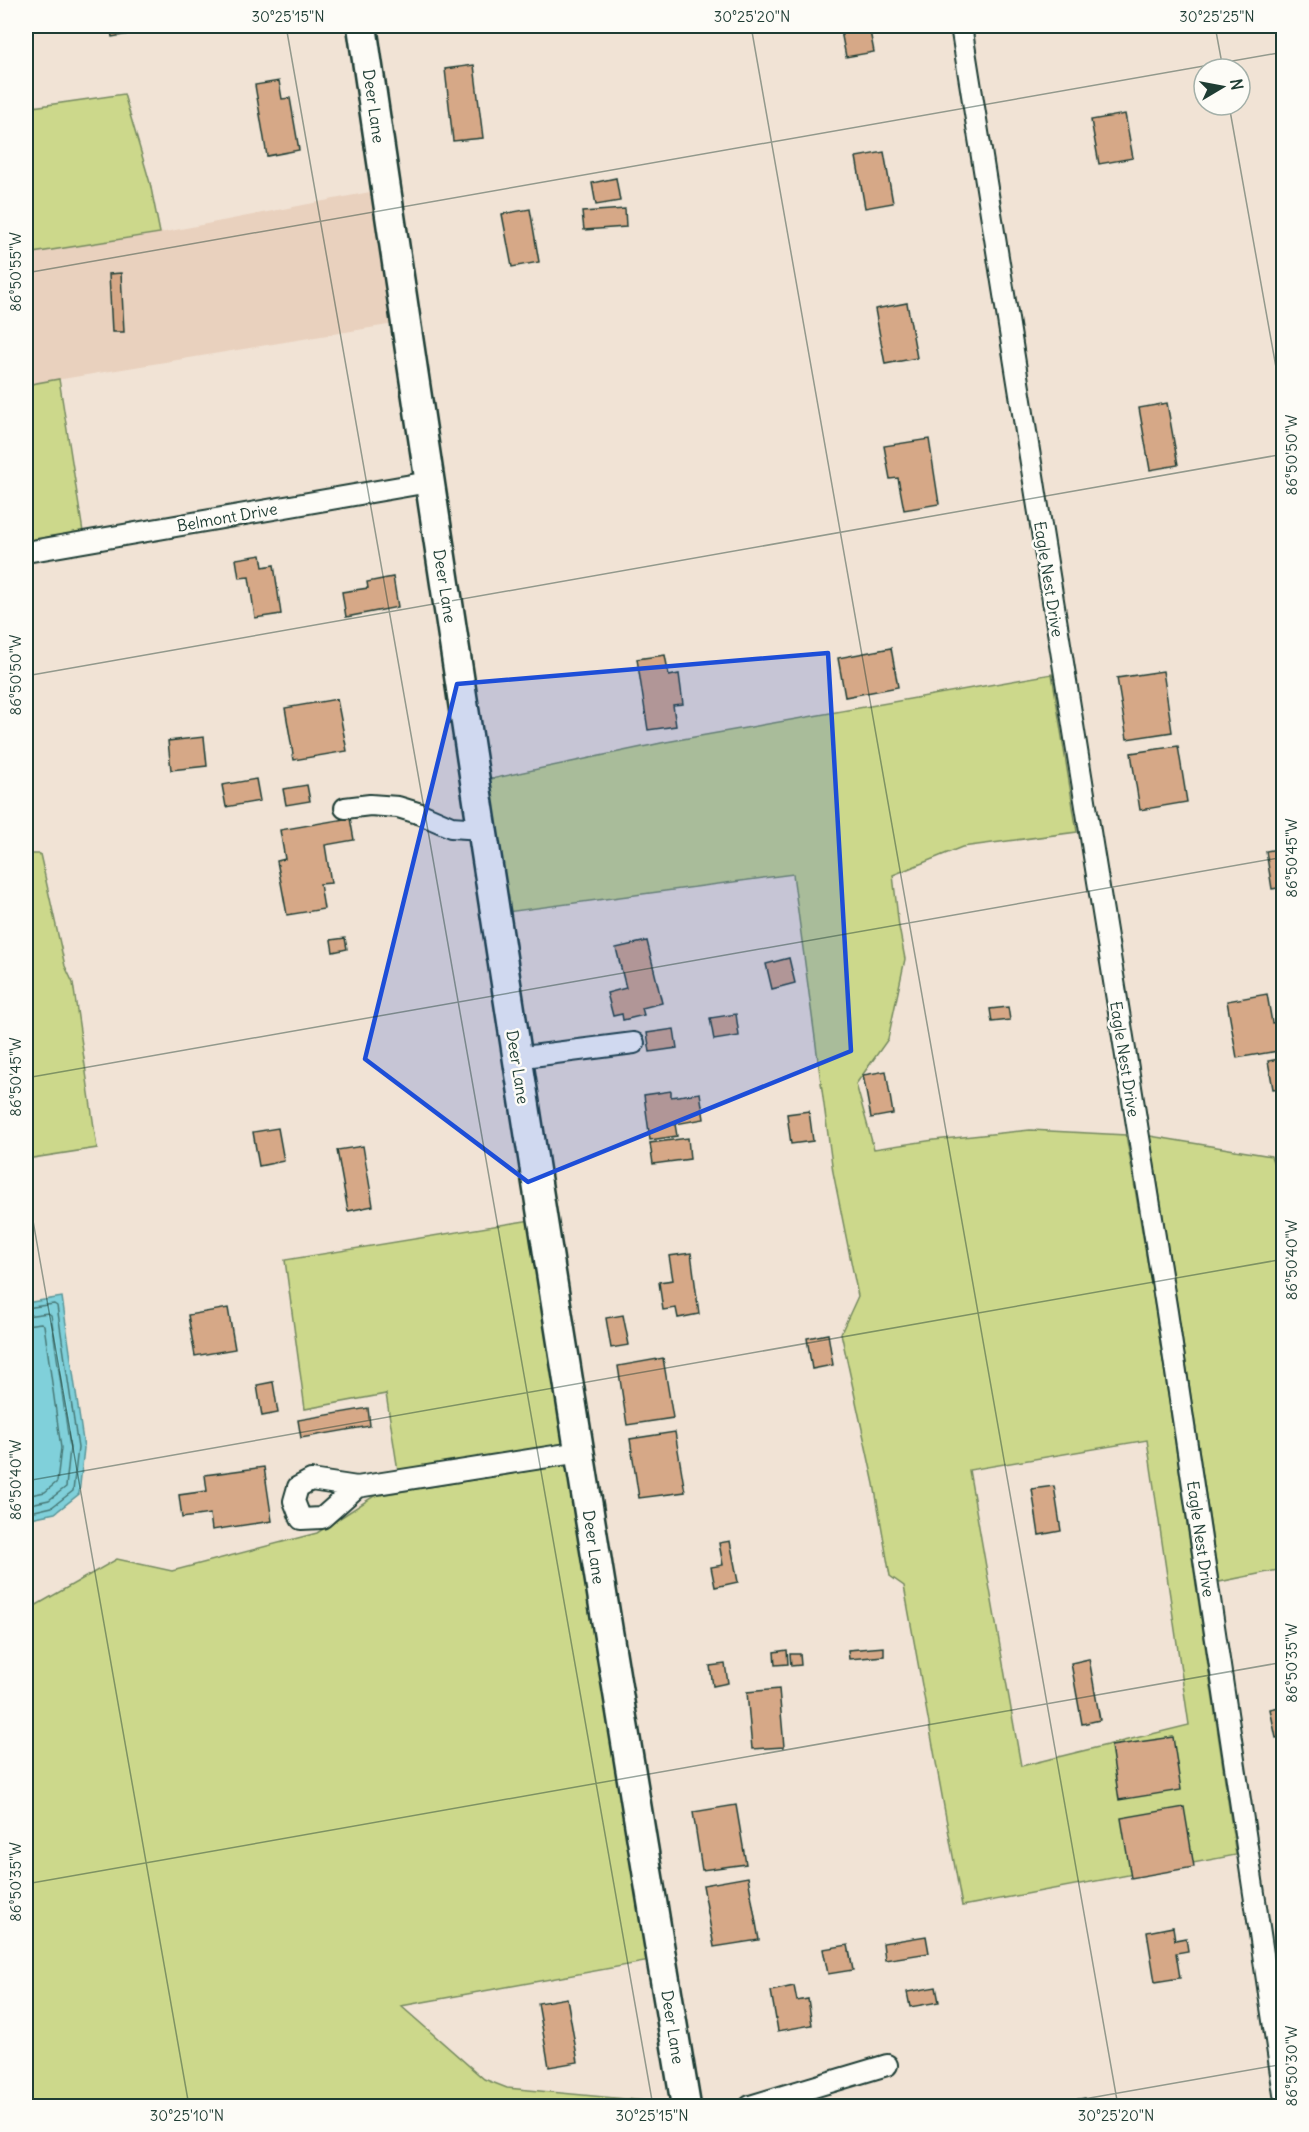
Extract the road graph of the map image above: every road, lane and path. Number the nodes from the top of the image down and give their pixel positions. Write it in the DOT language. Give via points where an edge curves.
graph roads {
  1 [pos="362,26"];
  2 [pos="961,26"];
  3 [pos="429,482"];
  4 [pos="26,552"];
  5 [pos="345,808"];
  6 [pos="482,829"];
  7 [pos="634,1043"];
  8 [pos="516,1058"];
  9 [pos="580,1452"];
  10 [pos="357,1487"];
  11 [pos="887,2065"];
  12 [pos="1284,2094"];
  13 [pos="686,2106"];
  14 [pos="750,2106"];
  1 -- 3 [label="street, Deer Lane"];
  2 -- 12 [label="street, Eagle Nest Drive" via="1167,1312"];
  3 -- 4 [label="street, Belmont Drive"];
  3 -- 6 [label="street, Deer Lane"];
  5 -- 6 [label="street" via="398,807 451,827"];
  6 -- 8 [label="street, Deer Lane"];
  7 -- 8 [label="street"];
  8 -- 9 [label="street, Deer Lane"];
  9 -- 10 [label="street"];
  9 -- 13 [label="street, Deer Lane"];
  11 -- 14 [label="street"];
}
